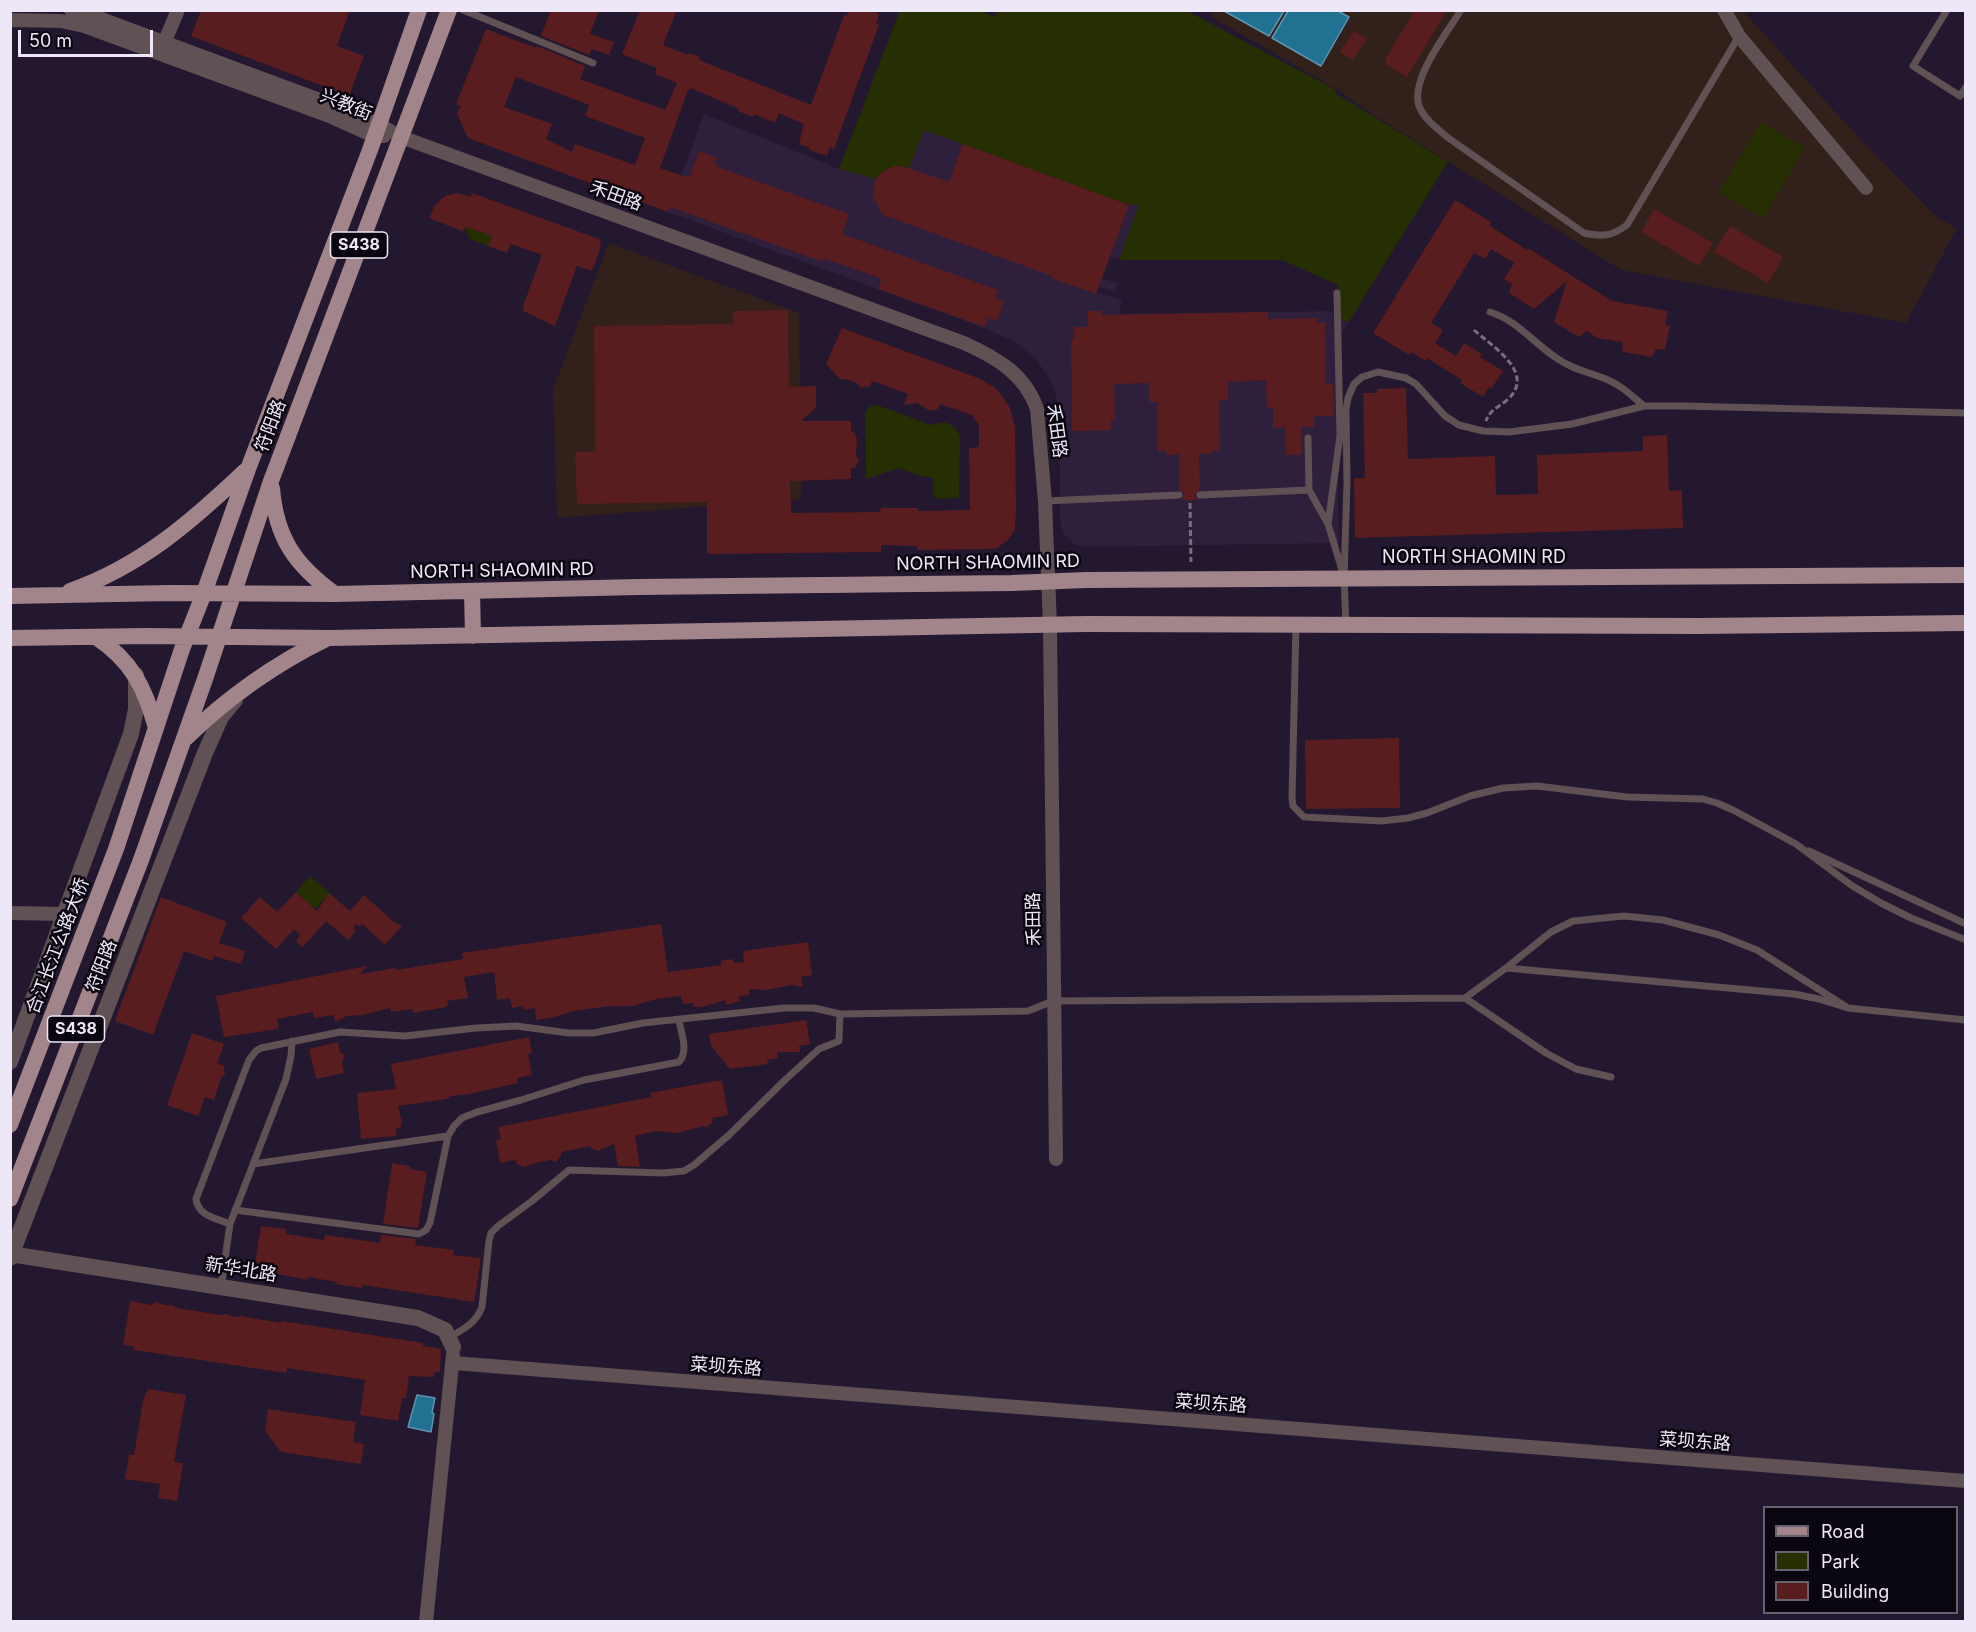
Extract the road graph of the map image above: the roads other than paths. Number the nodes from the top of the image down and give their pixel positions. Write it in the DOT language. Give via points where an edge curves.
graph roads {
  1 [pos="71,10"];
  2 [pos="178,10"];
  3 [pos="419,10"];
  4 [pos="448,10"];
  5 [pos="464,10"];
  6 [pos="1461,10"];
  7 [pos="1724,10"];
  8 [pos="1947,10"];
  9 [pos="10,20"];
  10 [pos="1739,36"];
  11 [pos="164,43"];
  12 [pos="593,63"];
  13 [pos="1965,87"];
  14 [pos="376,130"];
  15 [pos="401,137"];
  16 [pos="1866,188"];
  17 [pos="1337,293"];
  18 [pos="1490,312"];
  19 [pos="1644,406"];
  20 [pos="1965,413"];
  21 [pos="1308,438"];
  22 [pos="248,469"];
  23 [pos="271,481"];
  24 [pos="1309,490"];
  25 [pos="1179,495"];
  26 [pos="1200,495"];
  27 [pos="1045,501"];
  28 [pos="1328,524"];
  29 [pos="1965,575"];
  30 [pos="1344,578"];
  31 [pos="1048,582"];
  32 [pos="472,591"];
  33 [pos="204,593"];
  34 [pos="234,593"];
  35 [pos="335,594"];
  36 [pos="59,595"];
  37 [pos="10,596"];
  38 [pos="1965,623"];
  39 [pos="1346,624"];
  40 [pos="1296,625"];
  41 [pos="1050,626"];
  42 [pos="187,636"];
  43 [pos="220,636"];
  44 [pos="473,636"];
  45 [pos="96,637"];
  46 [pos="10,638"];
  47 [pos="329,638"];
  48 [pos="136,675"];
  49 [pos="240,693"];
  50 [pos="156,728"];
  51 [pos="183,741"];
  52 [pos="1796,844"];
  53 [pos="116,849"];
  54 [pos="10,913"];
  55 [pos="65,914"];
  56 [pos="1965,924"];
  57 [pos="1965,940"];
  58 [pos="1506,968"];
  59 [pos="1466,998"];
  60 [pos="1053,1001"];
  61 [pos="1848,1008"];
  62 [pos="840,1014"];
  63 [pos="679,1020"];
  64 [pos="1965,1020"];
  65 [pos="291,1041"];
  66 [pos="10,1062"];
  67 [pos="1611,1077"];
  68 [pos="10,1125"];
  69 [pos="448,1136"];
  70 [pos="1056,1159"];
  71 [pos="253,1164"];
  72 [pos="10,1199"];
  73 [pos="235,1210"];
  74 [pos="230,1224"];
  75 [pos="17,1231"];
  76 [pos="11,1255"];
  77 [pos="221,1287"];
  78 [pos="452,1349"];
  79 [pos="1965,1481"];
  80 [pos="426,1622"];
  1 -- 11 [label="street, 兴教街"];
  2 -- 11 [label="street"];
  3 -- 14 [label="main road, 符阳路 / S438"];
  4 -- 15 [label="main road, 符阳路 / S438"];
  5 -- 12 [label="lane"];
  6 -- 10 [label="lane" via="1421,77 1417,95 1420,107 1447,137 1584,233 1601,237 1615,234 1627,225"];
  7 -- 10 [label="street"];
  8 -- 13 [label="lane" via="1913,66 1960,96"];
  9 -- 14 [label="street, 兴教街" via="61,21 84,26"];
  10 -- 16 [label="street"];
  11 -- 14 [label="street, 兴教街" via="336,106"];
  14 -- 15 [label="street, 兴教街"];
  14 -- 22 [label="main road, 符阳路 / S438"];
  15 -- 23 [label="main road, 符阳路 / S438"];
  15 -- 27 [label="street, 禾田路" via="953,340 1000,362 1024,382 1037,409"];
  17 -- 28 [label="lane" via="1340,436"];
  18 -- 19 [label="lane" via="1506,318 1554,357 1574,369 1608,380"];
  19 -- 20 [label="lane"];
  19 -- 30 [label="lane" via="1572,424 1509,432 1483,431 1459,425 1445,416 1406,378 1378,372 1362,377 1354,384 1346,410"];
  21 -- 24 [label="lane"];
  22 -- 33 [label="main road, 符阳路 / S438"];
  22 -- 36 [label="main road" via="170,538 111,574"];
  23 -- 34 [label="main road, 符阳路 / S438"];
  23 -- 35 [label="main road" via="274,509 286,544 314,578"];
  24 -- 26 [label="lane"];
  24 -- 28 [label="lane"];
  25 -- 27 [label="lane"];
  27 -- 31 [label="street, 禾田路"];
  28 -- 30 [label="lane"];
  29 -- 30 [label="main road, NORTH SHAOMIN RD"];
  30 -- 31 [label="main road, NORTH SHAOMIN RD"];
  30 -- 39 [label="lane"];
  31 -- 32 [label="main road, NORTH SHAOMIN RD"];
  31 -- 41 [label="street, 禾田路"];
  32 -- 35 [label="main road, NORTH SHAOMIN RD"];
  32 -- 44 [label="main road"];
  33 -- 34 [label="main road, NORTH SHAOMIN RD"];
  33 -- 36 [label="main road, NORTH SHAOMIN RD"];
  33 -- 42 [label="main road, 符阳路 / S438"];
  34 -- 35 [label="main road, NORTH SHAOMIN RD"];
  34 -- 43 [label="main road, 符阳路 / S438"];
  36 -- 37 [label="main road, NORTH SHAOMIN RD"];
  38 -- 39 [label="main road"];
  39 -- 40 [label="main road"];
  40 -- 41 [label="main road"];
  40 -- 52 [label="lane" via="1292,798 1293,806 1304,817 1382,821 1408,818 1481,793 1537,786 1627,797 1702,799 1733,810"];
  41 -- 44 [label="main road"];
  41 -- 60 [label="street, 禾田路"];
  42 -- 43 [label="main road"];
  42 -- 45 [label="main road"];
  42 -- 50 [label="main road, 符阳路 / S438"];
  43 -- 47 [label="main road"];
  43 -- 51 [label="main road, 符阳路 / S438"];
  44 -- 47 [label="main road"];
  45 -- 46 [label="main road"];
  45 -- 48 [label="main road" via="114,649"];
  47 -- 49 [label="main road" via="279,665"];
  48 -- 50 [label="main road"];
  48 -- 55 [label="street" via="131,734"];
  49 -- 51 [label="main road"];
  49 -- 75 [label="street, 符阳路" via="221,717 205,753"];
  50 -- 53 [label="main road, 符阳路 / S438"];
  51 -- 72 [label="main road, 符阳路 / S438"];
  52 -- 56 [label="lane"];
  52 -- 57 [label="lane" via="1881,903"];
  53 -- 68 [label="main road, 合江长江公路大桥 / S438"];
  54 -- 55 [label="street"];
  55 -- 66 [label="street"];
  58 -- 59 [label="lane"];
  58 -- 61 [label="lane" via="1794,994"];
  58 -- 61 [label="lane" via="1551,932 1573,921 1623,916 1662,920 1757,950"];
  59 -- 60 [label="lane"];
  59 -- 67 [label="lane" via="1546,1053 1576,1069"];
  60 -- 62 [label="lane" via="1028,1011"];
  60 -- 70 [label="street, 禾田路"];
  61 -- 64 [label="lane"];
  62 -- 63 [label="lane" via="814,1008 784,1008"];
  62 -- 78 [label="lane" via="839,1041 819,1049 694,1165 684,1171 663,1173 569,1170 498,1226 489,1241 482,1307"];
  63 -- 65 [label="lane" via="594,1033 516,1026 405,1036 340,1032"];
  63 -- 69 [label="lane" via="684,1054 679,1062 584,1080 477,1112 462,1118"];
  65 -- 71 [label="lane" via="286,1079"];
  65 -- 74 [label="lane" via="261,1048 249,1060 197,1194 200,1211"];
  69 -- 71 [label="lane"];
  69 -- 73 [label="lane" via="430,1224 418,1234"];
  71 -- 73 [label="lane"];
  73 -- 74 [label="lane"];
  74 -- 77 [label="lane"];
  75 -- 76 [label="street, 符阳路"];
  76 -- 77 [label="street, 新华北路"];
  77 -- 78 [label="street, 新华北路" via="418,1318 438,1326"];
  78 -- 79 [label="street, 菜坝东路"];
  78 -- 80 [label="street"];
}
